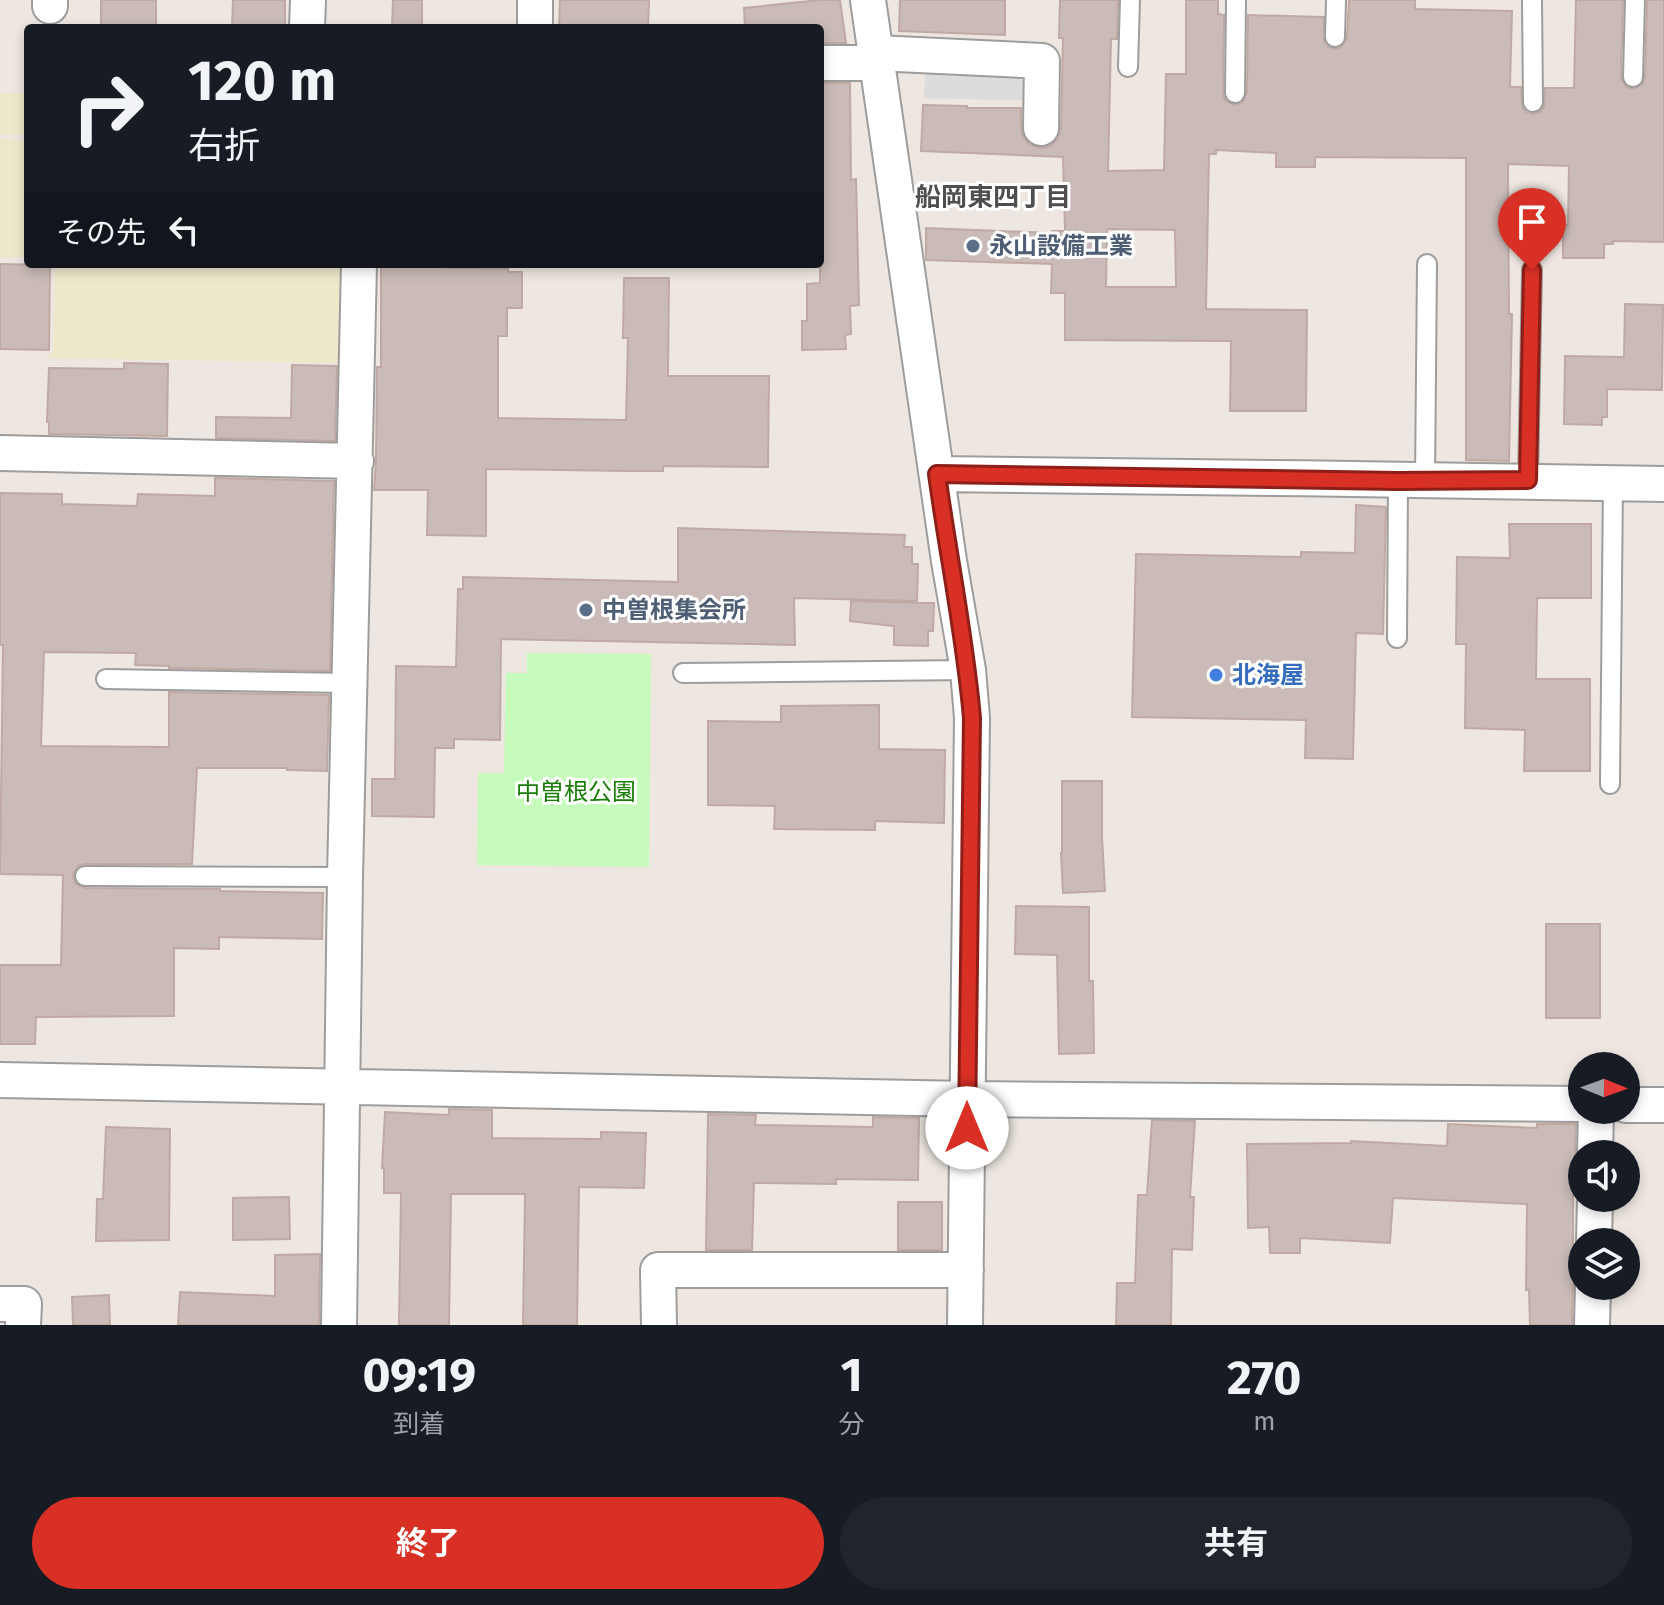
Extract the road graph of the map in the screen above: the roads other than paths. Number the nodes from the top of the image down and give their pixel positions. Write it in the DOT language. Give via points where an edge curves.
graph roads {
  1 [pos="308,0"];
  2 [pos="535,0"];
  3 [pos="868,0"];
  4 [pos="1130,0"];
  5 [pos="1236,0"];
  6 [pos="1336,0"];
  7 [pos="1532,0"];
  8 [pos="1635,0"];
  9 [pos="307,24"];
  10 [pos="535,24"];
  11 [pos="1335,37"];
  12 [pos="876,58"];
  13 [pos="824,63"];
  14 [pos="1128,67"];
  15 [pos="1633,77"];
  16 [pos="1235,93"];
  17 [pos="1533,102"];
  18 [pos="1041,128"];
  19 [pos="1427,264"];
  20 [pos="359,268"];
  21 [pos="1532,270"];
  22 [pos="0,453"];
  23 [pos="356,461"];
  24 [pos="937,474"];
  25 [pos="1528,480"];
  26 [pos="1411,481"];
  27 [pos="1613,483"];
  28 [pos="1664,484"];
  29 [pos="1397,638"];
  30 [pos="968,670"];
  31 [pos="683,673"];
  32 [pos="106,679"];
  33 [pos="350,683"];
  34 [pos="1610,784"];
  35 [pos="85,876"];
  36 [pos="345,877"];
  37 [pos="0,1080"];
  38 [pos="343,1087"];
  39 [pos="967,1099"];
  40 [pos="1568,1104"];
  41 [pos="1640,1105"];
  42 [pos="1664,1105"];
  43 [pos="966,1270"];
  44 [pos="1593,1300"];
  45 [pos="0,1304"];
  46 [pos="23,1325"];
  47 [pos="339,1325"];
  48 [pos="659,1325"];
  49 [pos="965,1325"];
  50 [pos="1592,1325"];
  1 -- 9 [label="street"];
  2 -- 10 [label="street"];
  3 -- 12 [label="street"];
  4 -- 14 [label="lane"];
  5 -- 16 [label="lane"];
  6 -- 11 [label="lane"];
  7 -- 17 [label="lane"];
  8 -- 15 [label="lane"];
  12 -- 13 [label="street"];
  12 -- 18 [label="street" via="1042,61"];
  12 -- 24 [label="street"];
  19 -- 26 [label="lane"];
  20 -- 23 [label="street"];
  21 -- 25 [label="lane"];
  22 -- 23 [label="street"];
  23 -- 33 [label="street"];
  24 -- 26 [label="street"];
  24 -- 30 [label="street"];
  25 -- 26 [label="street"];
  25 -- 27 [label="street"];
  26 -- 29 [label="lane"];
  27 -- 28 [label="street"];
  27 -- 34 [label="lane"];
  30 -- 31 [label="lane"];
  30 -- 39 [label="street" via="972,731"];
  32 -- 33 [label="lane"];
  33 -- 36 [label="street"];
  35 -- 36 [label="lane"];
  36 -- 38 [label="street"];
  37 -- 38 [label="street"];
  38 -- 39 [label="street"];
  38 -- 47 [label="street"];
  39 -- 40 [label="street"];
  39 -- 43 [label="street"];
  41 -- 42 [label="street"];
  43 -- 48 [label="street" via="658,1270"];
  43 -- 49 [label="street"];
  44 -- 50 [label="street"];
  45 -- 46 [label="street" via="24,1304"];
}
